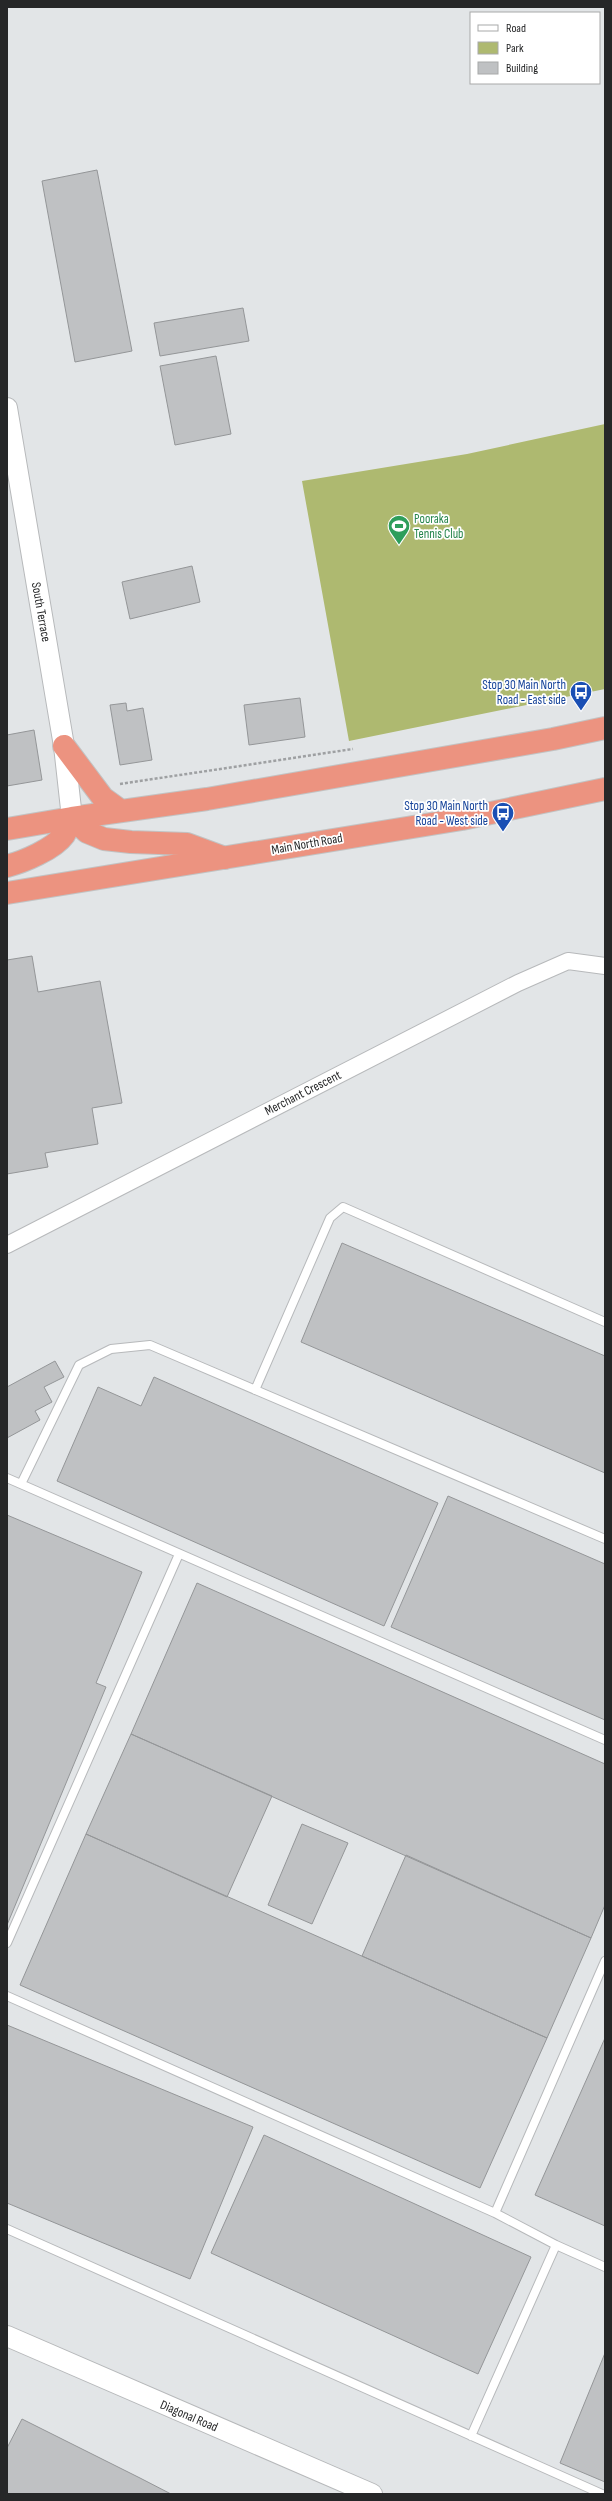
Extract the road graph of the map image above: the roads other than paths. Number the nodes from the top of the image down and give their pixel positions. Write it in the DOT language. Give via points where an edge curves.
graph roads {
  1 [pos="7,408"];
  2 [pos="9,429"];
  3 [pos="605,728"];
  4 [pos="64,746"];
  5 [pos="605,789"];
  6 [pos="121,811"];
  7 [pos="72,818"];
  8 [pos="7,830"];
  9 [pos="226,858"];
  10 [pos="7,866"];
  11 [pos="7,893"];
  12 [pos="605,966"];
  13 [pos="7,1244"];
  14 [pos="605,1322"];
  15 [pos="255,1390"];
  16 [pos="7,1478"];
  17 [pos="21,1484"];
  18 [pos="605,1540"];
  19 [pos="179,1554"];
  20 [pos="605,1740"];
  21 [pos="7,1943"];
  22 [pos="605,1961"];
  23 [pos="7,1996"];
  24 [pos="495,2214"];
  25 [pos="7,2229"];
  26 [pos="556,2245"];
  27 [pos="605,2267"];
  28 [pos="7,2336"];
  29 [pos="471,2436"];
  30 [pos="372,2494"];
  31 [pos="602,2494"];
  1 -- 2 [label="street, South Terrace"];
  2 -- 4 [label="street, South Terrace"];
  3 -- 6 [label="highway" via="231,795"];
  4 -- 6 [label="highway" via="103,798"];
  4 -- 7 [label="street, South Terrace"];
  5 -- 9 [label="highway, Main North Road" via="469,818"];
  6 -- 7 [label="highway"];
  7 -- 8 [label="highway"];
  7 -- 9 [label="highway" via="87,832 104,839 187,844"];
  7 -- 10 [label="highway" via="64,835 55,843 22,862"];
  9 -- 11 [label="highway, Main North Road"];
  12 -- 13 [label="street, Merchant Crescent" via="568,961 518,983"];
  14 -- 15 [label="lane" via="343,1207 330,1218"];
  15 -- 17 [label="lane" via="150,1345 111,1349 79,1365"];
  15 -- 18 [label="lane"];
  16 -- 17 [label="lane"];
  17 -- 19 [label="lane"];
  19 -- 20 [label="lane"];
  19 -- 21 [label="lane"];
  22 -- 24 [label="lane"];
  23 -- 24 [label="lane"];
  24 -- 26 [label="lane"];
  25 -- 29 [label="lane"];
  26 -- 27 [label="lane"];
  26 -- 29 [label="lane"];
  28 -- 30 [label="street, Diagonal Road"];
  29 -- 31 [label="lane"];
}
